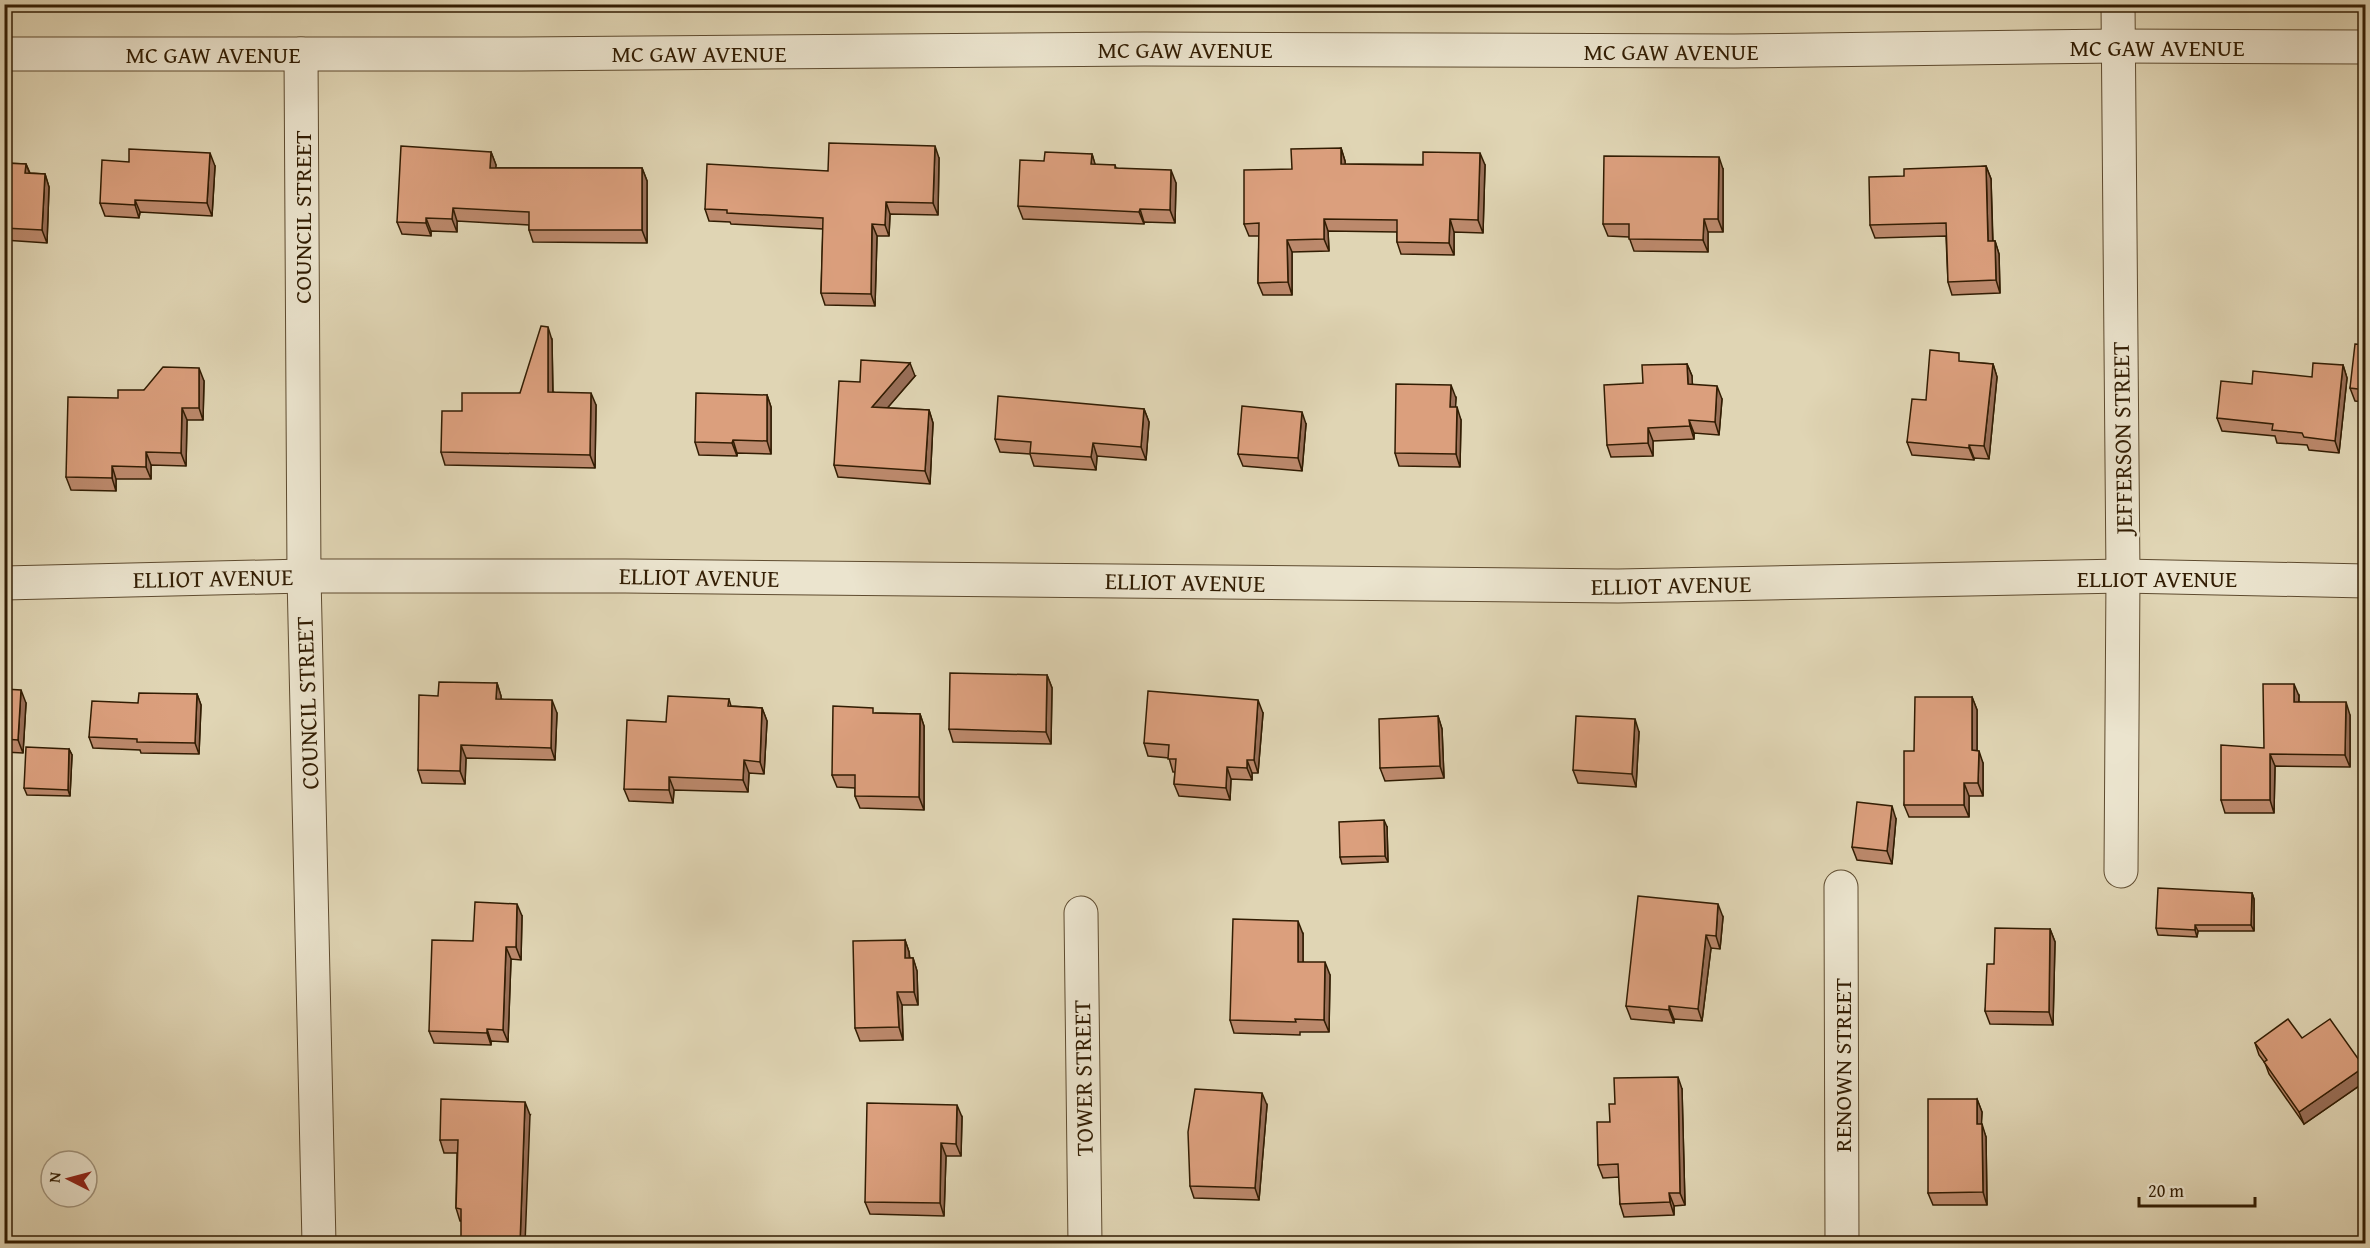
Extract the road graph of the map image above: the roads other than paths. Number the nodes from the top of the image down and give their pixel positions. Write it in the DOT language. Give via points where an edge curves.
graph roads {
  1 [pos="2118,4"];
  2 [pos="2117,46"];
  3 [pos="2366,47"];
  4 [pos="4,54"];
  5 [pos="302,54"];
  6 [pos="304,576"];
  7 [pos="2123,576"];
  8 [pos="2366,581"];
  9 [pos="4,583"];
  10 [pos="2121,871"];
  11 [pos="1841,887"];
  12 [pos="1081,913"];
  13 [pos="319,1244"];
  14 [pos="1085,1244"];
  15 [pos="1842,1244"];
  1 -- 2 [label="street, JEFFERSON STREET"];
  2 -- 3 [label="street, MC GAW AVENUE"];
  2 -- 5 [label="street, MC GAW AVENUE" via="1734,51 1132,49"];
  2 -- 7 [label="street, JEFFERSON STREET"];
  4 -- 5 [label="street, MC GAW AVENUE"];
  5 -- 6 [label="street, COUNCIL STREET"];
  6 -- 7 [label="street, ELLIOT AVENUE" via="1618,586"];
  6 -- 9 [label="street, ELLIOT AVENUE"];
  6 -- 13 [label="street, COUNCIL STREET"];
  7 -- 8 [label="street, ELLIOT AVENUE"];
  7 -- 10 [label="street, JEFFERSON STREET"];
  11 -- 15 [label="street, RENOWN STREET"];
  12 -- 14 [label="street, TOWER STREET"];
}
